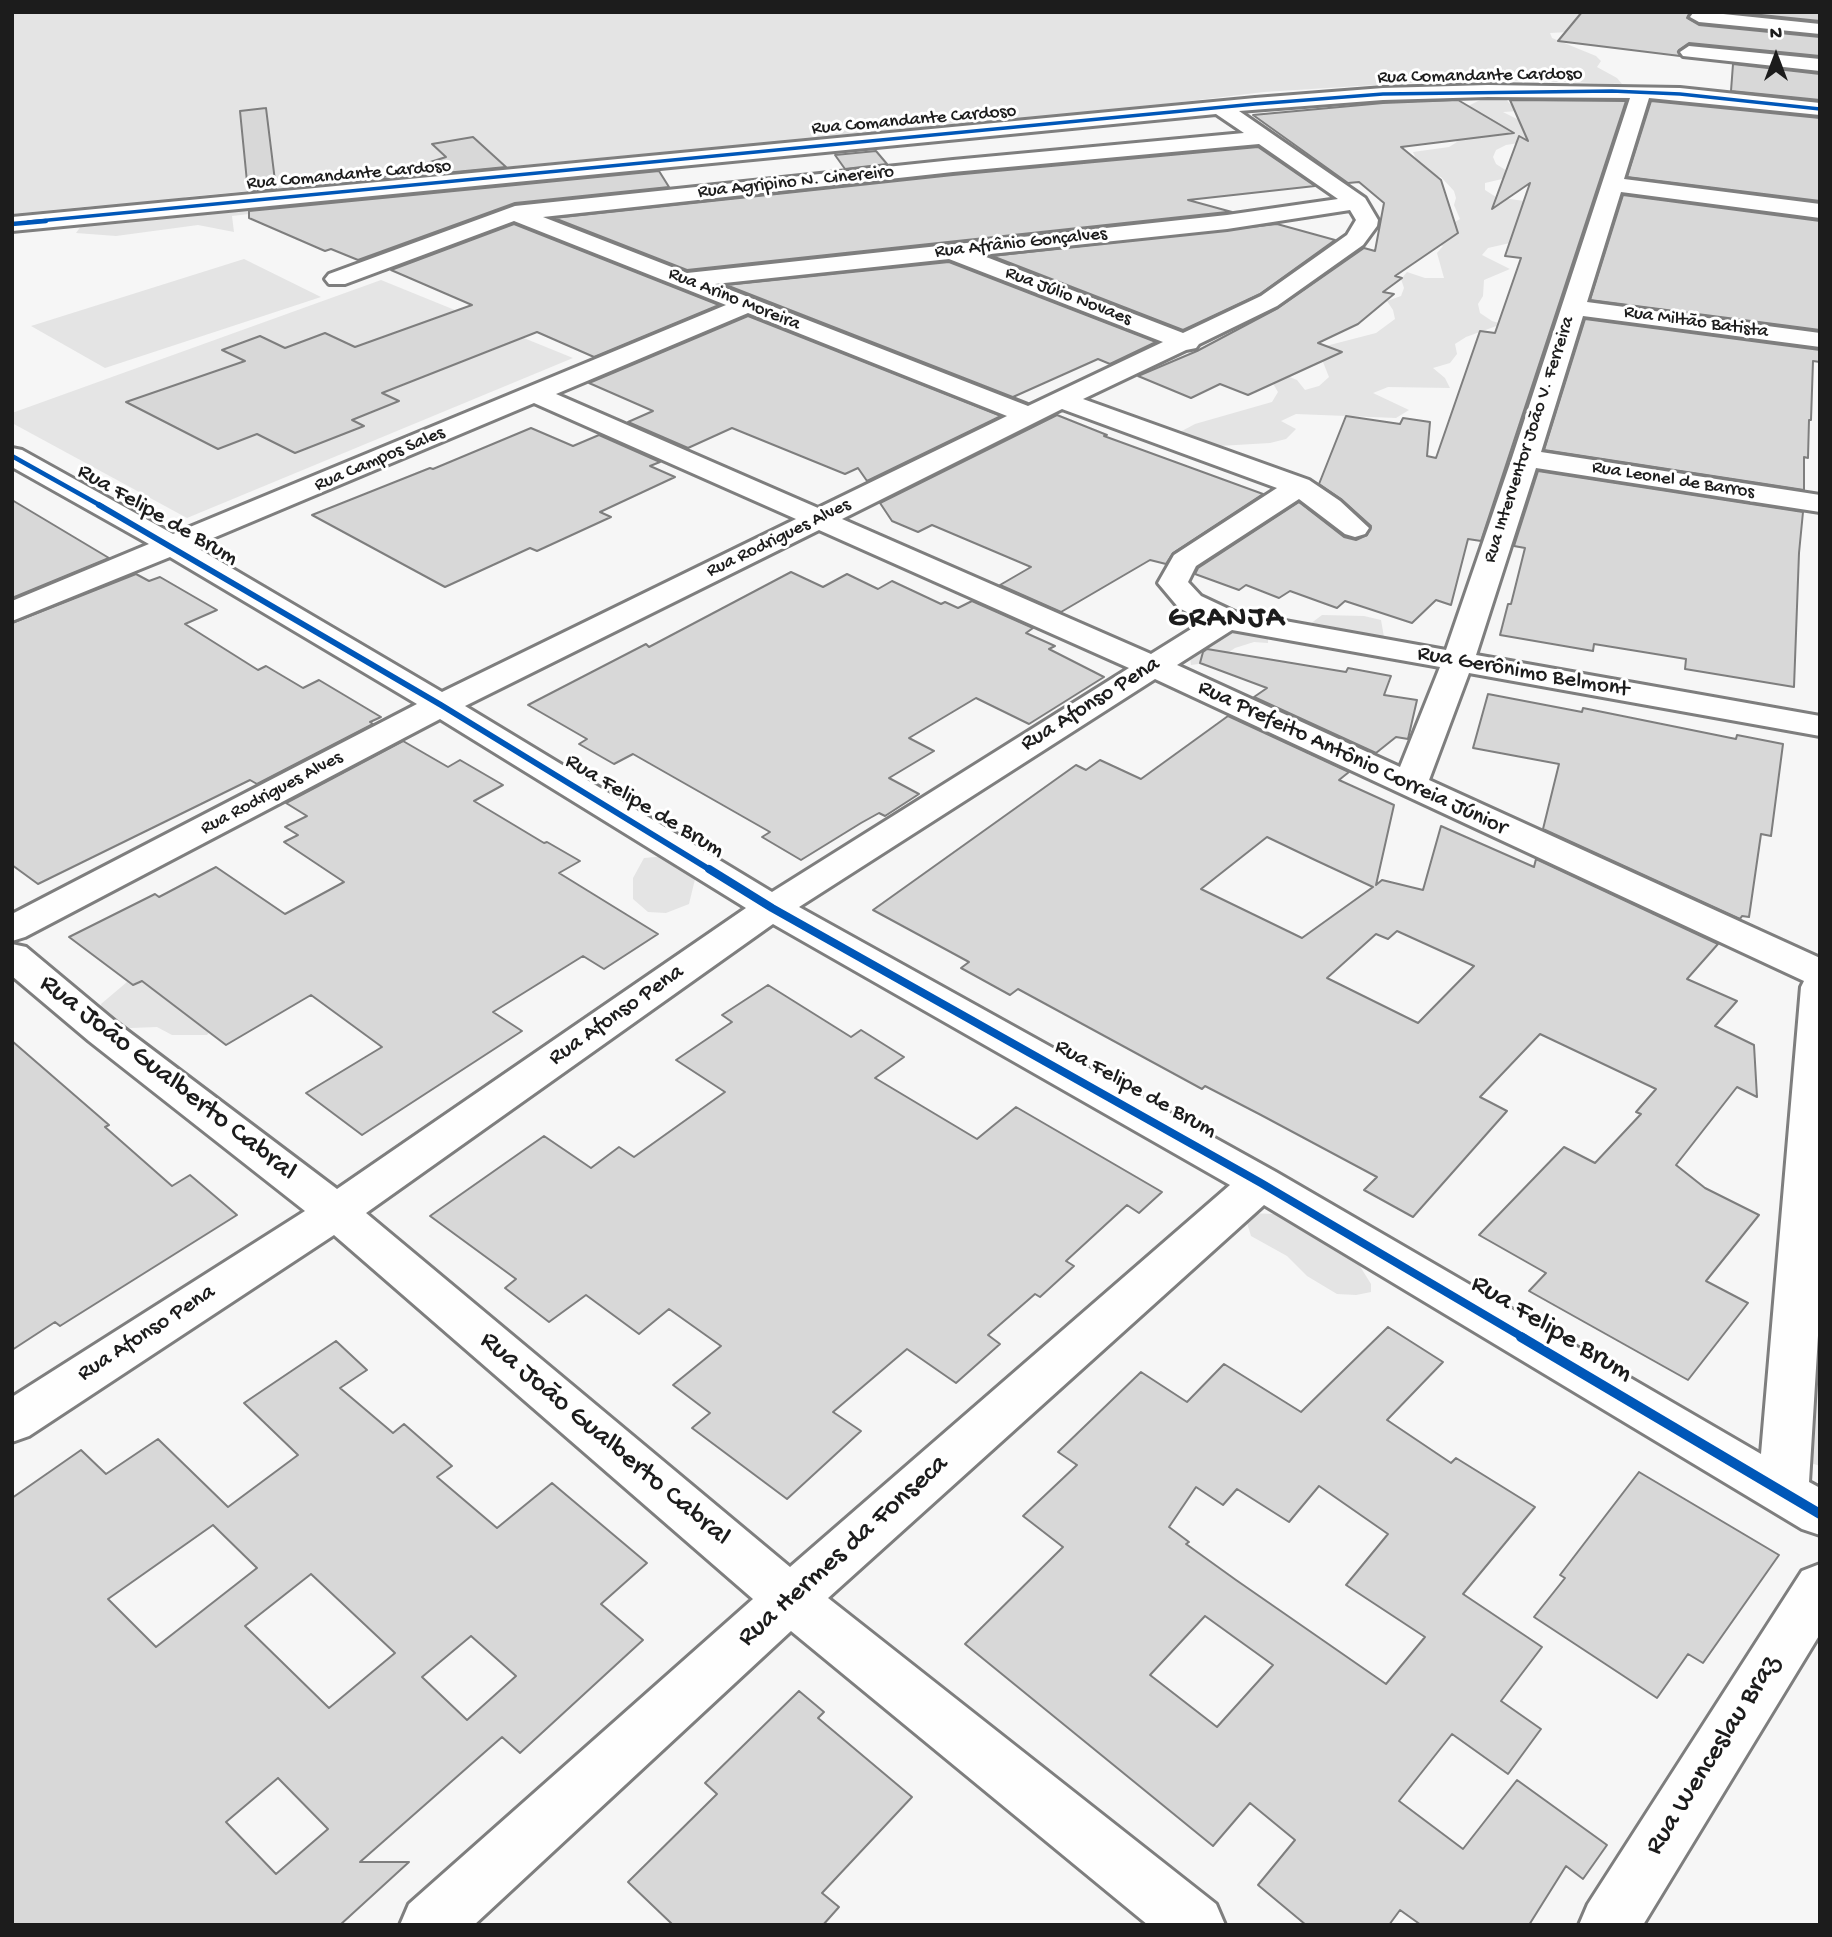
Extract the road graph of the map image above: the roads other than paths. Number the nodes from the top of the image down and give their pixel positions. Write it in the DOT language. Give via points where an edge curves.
graph roads {
  1 [pos="1699,15"];
  2 [pos="1820,29"];
  3 [pos="1689,52"];
  4 [pos="1820,65"];
  5 [pos="1641,93"];
  6 [pos="1680,94"];
  7 [pos="1221,108"];
  8 [pos="1820,109"];
  9 [pos="1266,137"];
  10 [pos="439,183"];
  11 [pos="1611,184"];
  12 [pos="1357,203"];
  13 [pos="1820,211"];
  14 [pos="515,213"];
  15 [pos="12,224"];
  16 [pos="950,251"];
  17 [pos="337,279"];
  18 [pos="685,280"];
  19 [pos="747,305"];
  20 [pos="1573,307"];
  21 [pos="1820,340"];
  22 [pos="1186,343"];
  23 [pos="537,395"];
  24 [pos="1061,400"];
  25 [pos="1031,416"];
  26 [pos="12,456"];
  27 [pos="1526,458"];
  28 [pos="1299,486"];
  29 [pos="1820,504"];
  30 [pos="820,519"];
  31 [pos="1355,528"];
  32 [pos="173,546"];
  33 [pos="12,612"];
  34 [pos="1227,620"];
  35 [pos="1458,661"];
  36 [pos="1152,666"];
  37 [pos="441,705"];
  38 [pos="1820,726"];
  39 [pos="1410,784"];
  40 [pos="772,908"];
  41 [pos="12,929"];
  42 [pos="12,956"];
  43 [pos="1820,973"];
  44 [pos="1820,987"];
  45 [pos="1818,1037"];
  46 [pos="1261,1183"];
  47 [pos="336,1212"];
  48 [pos="12,1422"];
  49 [pos="1802,1503"];
  50 [pos="1820,1587"];
  51 [pos="790,1599"];
  52 [pos="430,1925"];
  53 [pos="1195,1925"];
  54 [pos="1609,1925"];
  1 -- 2 [label="street"];
  1 -- 3 [label="street"];
  3 -- 4 [label="street"];
  3 -- 6 [label="street"];
  5 -- 6 [label="street, Rua Comandante Cardoso"];
  5 -- 7 [label="street, Rua Comandante Cardoso" via="1423,92"];
  5 -- 11 [label="street, Rua Interventor João V. Ferreira"];
  6 -- 8 [label="street, Rua Comandante Cardoso"];
  7 -- 9 [label="street"];
  7 -- 10 [label="street, Rua Comandante Cardoso"];
  9 -- 12 [label="street"];
  9 -- 14 [label="street, Rua Agripino N. Cinereiro"];
  10 -- 14 [label="street, Rua Arino Moreira"];
  10 -- 15 [label="street, Rua Comandante Cardoso"];
  11 -- 13 [label="street"];
  11 -- 20 [label="street, Rua Interventor João V. Ferreira"];
  12 -- 16 [label="street, Rua Afrânio Gonçalves" via="1227,222"];
  12 -- 22 [label="street, Rua Rodrigues Alves" via="1367,220 1356,240 1269,301"];
  14 -- 17 [label="street, Rua Agripino N. Cinereiro"];
  14 -- 18 [label="street, Rua Arino Moreira"];
  16 -- 18 [label="street, Rua Afrânio Gonçalves"];
  16 -- 22 [label="street, Rua Júlio Novaes"];
  18 -- 19 [label="street, Rua Arino Moreira"];
  19 -- 23 [label="street, Rua Campos Sales"];
  19 -- 25 [label="street, Rua Arino Moreira"];
  20 -- 21 [label="street, Rua Miltão Batista"];
  20 -- 27 [label="street, Rua Interventor João V. Ferreira"];
  22 -- 24 [label="street, Rua Rodrigues Alves"];
  23 -- 30 [label="street, Rua Prefeito Antônio Correia Júnior"];
  23 -- 32 [label="street, Rua Campos Sales"];
  24 -- 25 [label="street, Rua Rodrigues Alves"];
  24 -- 28 [label="street"];
  25 -- 30 [label="street, Rua Rodrigues Alves"];
  26 -- 32 [label="street, Rua Felipe de Brum"];
  27 -- 29 [label="street, Rua Leonel de Barros"];
  27 -- 35 [label="street, Rua Interventor João V. Ferreira"];
  28 -- 31 [label="street"];
  28 -- 34 [label="street, Rua Gerônimo Belmont" via="1184,561 1173,583 1190,602"];
  30 -- 36 [label="street, Rua Prefeito Antônio Correia Júnior"];
  30 -- 37 [label="street, Rua Rodrigues Alves"];
  32 -- 33 [label="street, Rua Campos Sales"];
  32 -- 37 [label="street, Rua Felipe de Brum"];
  34 -- 35 [label="street, Rua Gerônimo Belmont"];
  34 -- 36 [label="street, Rua Afonso Pena"];
  35 -- 38 [label="street, Rua Gerônimo Belmont"];
  35 -- 39 [label="street, Rua Interventor João V. Ferreira"];
  36 -- 39 [label="street, Rua Prefeito Antônio Correia Júnior"];
  36 -- 40 [label="street, Rua Afonso Pena"];
  37 -- 40 [label="street, Rua Felipe de Brum"];
  37 -- 41 [label="street, Rua Rodrigues Alves"];
  39 -- 43 [label="street, Rua Prefeito Antônio Correia Júnior"];
  40 -- 46 [label="street, Rua Felipe de Brum"];
  40 -- 47 [label="street, Rua Afonso Pena"];
  42 -- 47 [label="street, Rua João Gualberto Cabral"];
  44 -- 45 [label="street"];
  45 -- 49 [label="street"];
  46 -- 49 [label="street, Rua Felipe Brum"];
  46 -- 51 [label="street, Rua Hermes da Fonseca"];
  47 -- 48 [label="street, Rua Afonso Pena"];
  47 -- 51 [label="street, Rua João Gualberto Cabral"];
  50 -- 54 [label="street, Rua Wenceslau Braz"];
  51 -- 52 [label="street, Rua Hermes da Fonseca"];
  51 -- 53 [label="street, Rua João Gualberto Cabral"];
}
